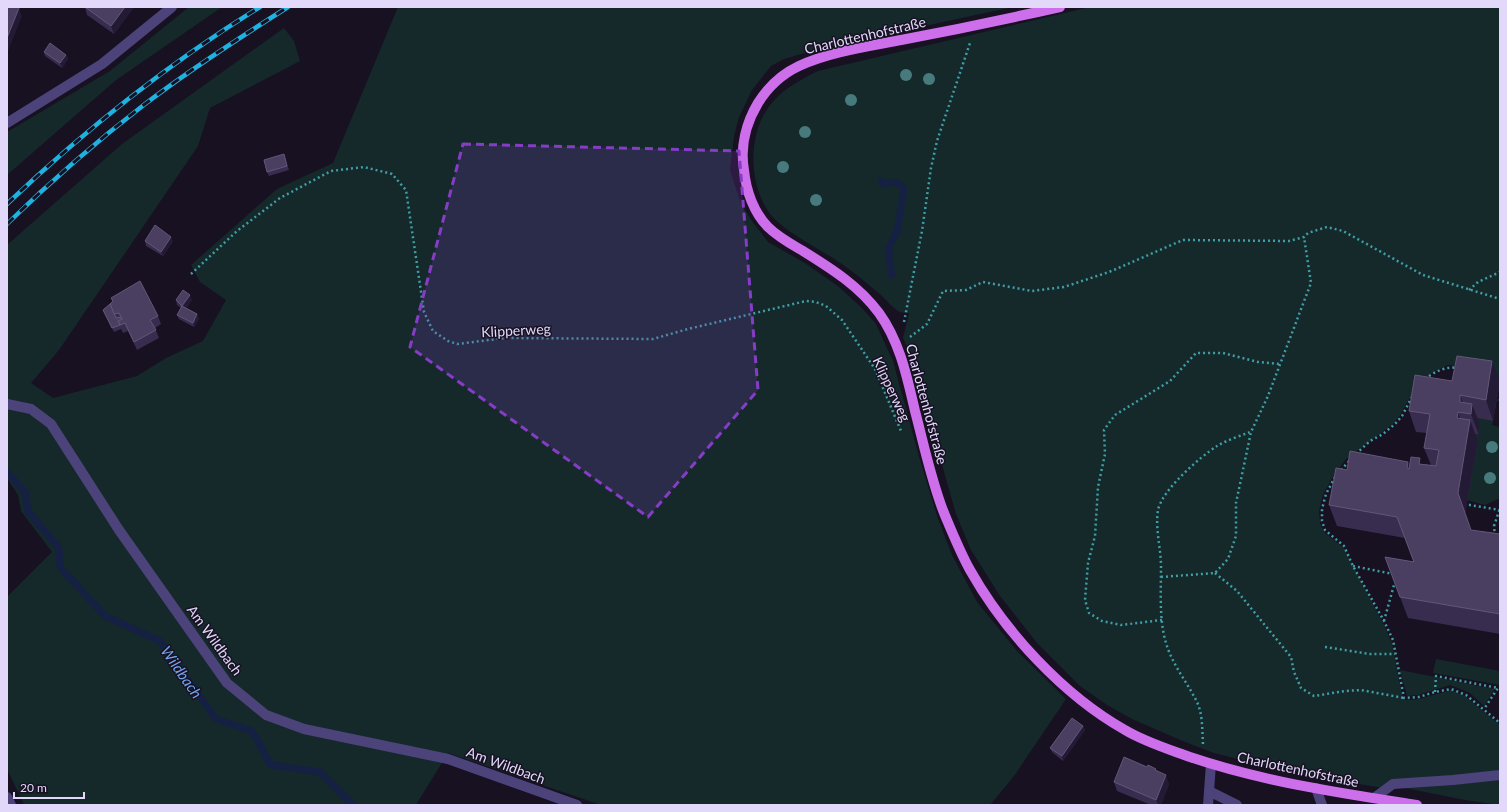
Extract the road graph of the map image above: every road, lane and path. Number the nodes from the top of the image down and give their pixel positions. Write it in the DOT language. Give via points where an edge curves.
graph roads {
  1 [pos="172,7"];
  2 [pos="1060,7"];
  3 [pos="976,26"];
  4 [pos="7,123"];
  5 [pos="1304,237"];
  6 [pos="1500,272"];
  7 [pos="191,274"];
  8 [pos="1469,290"];
  9 [pos="1500,299"];
  10 [pos="898,346"];
  11 [pos="1280,364"];
  12 [pos="1461,370"];
  13 [pos="1424,381"];
  14 [pos="1413,394"];
  15 [pos="1500,399"];
  16 [pos="7,404"];
  17 [pos="1500,404"];
  18 [pos="1251,432"];
  19 [pos="924,446"];
  20 [pos="1464,504"];
  21 [pos="1500,510"];
  22 [pos="1496,542"];
  23 [pos="1352,566"];
  24 [pos="1215,573"];
  25 [pos="1398,575"];
  26 [pos="1161,577"];
  27 [pos="1394,585"];
  28 [pos="1162,620"];
  29 [pos="1384,621"];
  30 [pos="1325,647"];
  31 [pos="1396,654"];
  32 [pos="1435,692"];
  33 [pos="1404,698"];
  34 [pos="1484,709"];
  35 [pos="1500,723"];
  36 [pos="1207,762"];
  37 [pos="1500,774"];
  38 [pos="1316,788"];
  39 [pos="1208,791"];
  40 [pos="7,797"];
  41 [pos="1374,798"];
  42 [pos="11,805"];
  43 [pos="577,805"];
  44 [pos="1208,805"];
  45 [pos="1237,805"];
  46 [pos="1322,805"];
  47 [pos="1417,805"];
  1 -- 4 [label="street" via="102,64"];
  2 -- 3 [label="main road, Charlottenhofstraße"];
  3 -- 10 [label="path" via="937,141 909,299"];
  3 -- 10 [label="main road, Charlottenhofstraße" via="836,54 799,65 778,78 766,92 748,125 743,146 743,166 752,203 762,220 777,235 858,289 880,314"];
  5 -- 8 [label="path" via="1327,227 1343,231 1422,275"];
  5 -- 10 [label="path" via="1289,241 1183,240 1108,272 1064,287 1032,292 984,282 966,290 943,291 927,324"];
  5 -- 11 [label="path" via="1311,284"];
  6 -- 8 [label="path" via="1478,282"];
  7 -- 19 [label="path, Klipperweg" via="237,231 280,198 331,171 364,167 392,174 406,190 424,312 433,331 448,341 457,344 505,338 653,339 806,301 816,302 826,306 842,320 875,369 902,434 912,442"];
  8 -- 9 [label="path"];
  10 -- 19 [label="main road, Charlottenhofstraße"];
  11 -- 18 [label="path"];
  11 -- 28 [label="path" via="1258,362 1223,353 1196,353 1170,381 1115,415 1104,430 1105,454 1098,487 1095,536 1088,563 1085,600 1089,613 1102,621 1122,625"];
  12 -- 13 [label="path" via="1444,369"];
  14 -- 23 [label="path" via="1402,416 1348,461 1334,478 1326,494 1322,509 1325,530 1344,546"];
  15 -- 17 [label="path"];
  16 -- 43 [label="street, Am Wildbach" via="31,409 51,424 119,530 227,683 266,714 304,729 448,759"];
  18 -- 24 [label="path" via="1236,503 1236,536 1228,559"];
  18 -- 26 [label="path" via="1218,446 1190,467 1168,491 1158,509"];
  19 -- 36 [label="main road, Charlottenhofstraße" via="944,511 970,570 1021,641 1074,695 1102,716 1127,732 1152,743"];
  20 -- 21 [label="path"];
  21 -- 22 [label="path" via="1494,526"];
  23 -- 25 [label="path"];
  23 -- 29 [label="path"];
  24 -- 26 [label="path"];
  24 -- 33 [label="path" via="1237,591 1291,657 1301,688 1314,696 1361,690"];
  26 -- 28 [label="path"];
  27 -- 29 [label="path"];
  28 -- 36 [label="path" via="1166,643 1197,703 1202,720"];
  29 -- 31 [label="path"];
  30 -- 31 [label="path" via="1370,654"];
  31 -- 33 [label="path"];
  32 -- 33 [label="path"];
  32 -- 34 [label="path" via="1451,689 1466,695"];
  32 -- 34 [label="path" via="1436,676 1498,688"];
  34 -- 35 [label="path"];
  36 -- 38 [label="main road, Charlottenhofstraße" via="1267,779"];
  36 -- 39 [label="street"];
  37 -- 41 [label="street" via="1393,784"];
  38 -- 41 [label="main road, Charlottenhofstraße"];
  38 -- 46 [label="street"];
  39 -- 44 [label="street"];
  39 -- 45 [label="street"];
  40 -- 42 [label="street"];
  41 -- 47 [label="main road, Charlottenhofstraße"];
}
